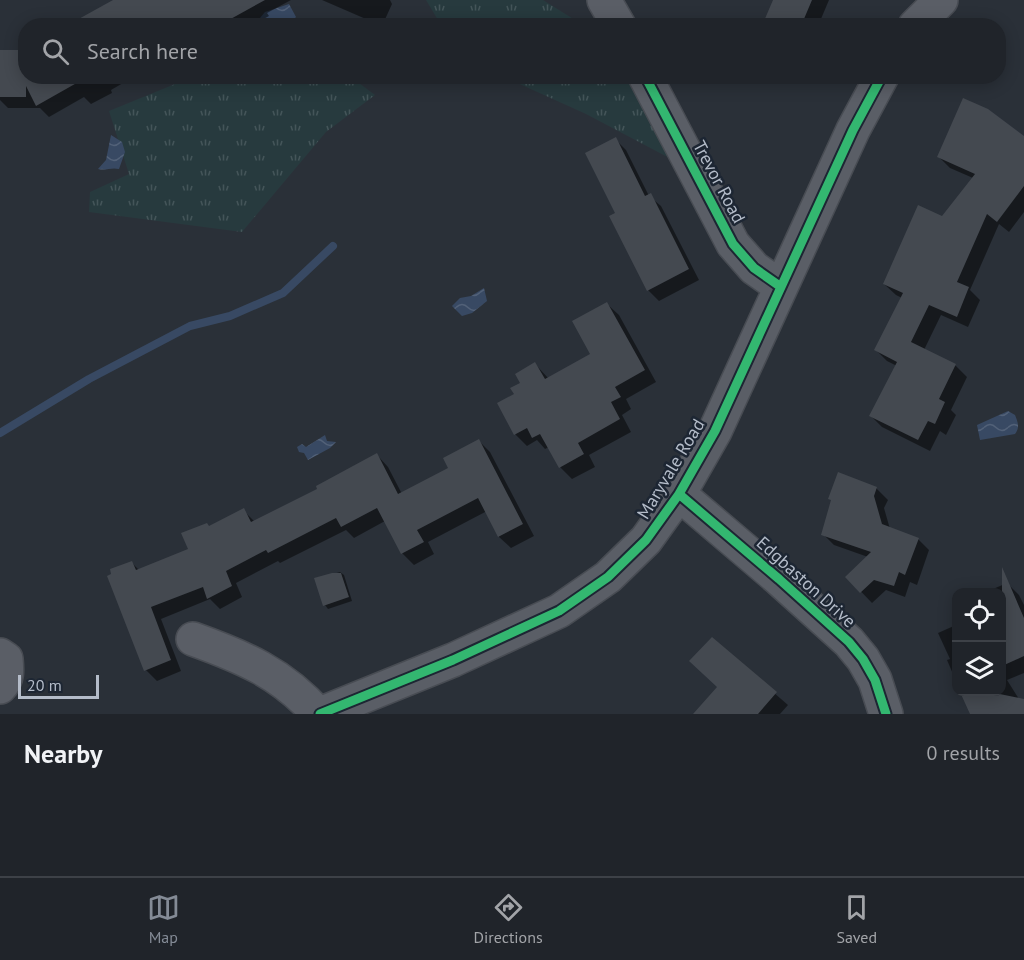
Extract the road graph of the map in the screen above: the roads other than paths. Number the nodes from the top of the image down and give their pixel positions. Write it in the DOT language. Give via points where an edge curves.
graph roads {
  1 [pos="604,0"];
  2 [pos="941,0"];
  3 [pos="614,18"];
  4 [pos="923,18"];
  5 [pos="649,84"];
  6 [pos="878,84"];
  7 [pos="781,287"];
  8 [pos="679,494"];
  9 [pos="193,639"];
  10 [pos="0,655"];
  11 [pos="0,687"];
  12 [pos="319,714"];
  13 [pos="886,714"];
  1 -- 3 [label="street"];
  2 -- 4 [label="street"];
  5 -- 7 [label="street, Trevor Road" via="733,244 754,268"];
  6 -- 7 [label="street, Maryvale Road"];
  7 -- 8 [label="street, Maryvale Road" via="715,431"];
  8 -- 12 [label="street, Maryvale Road" via="646,540 608,577 560,611 453,660"];
  8 -- 13 [label="street, Edgbaston Drive" via="849,642 875,680"];
  9 -- 12 [label="street" via="267,670 301,694"];
  10 -- 11 [label="street" via="6,659 7,669"];
}
